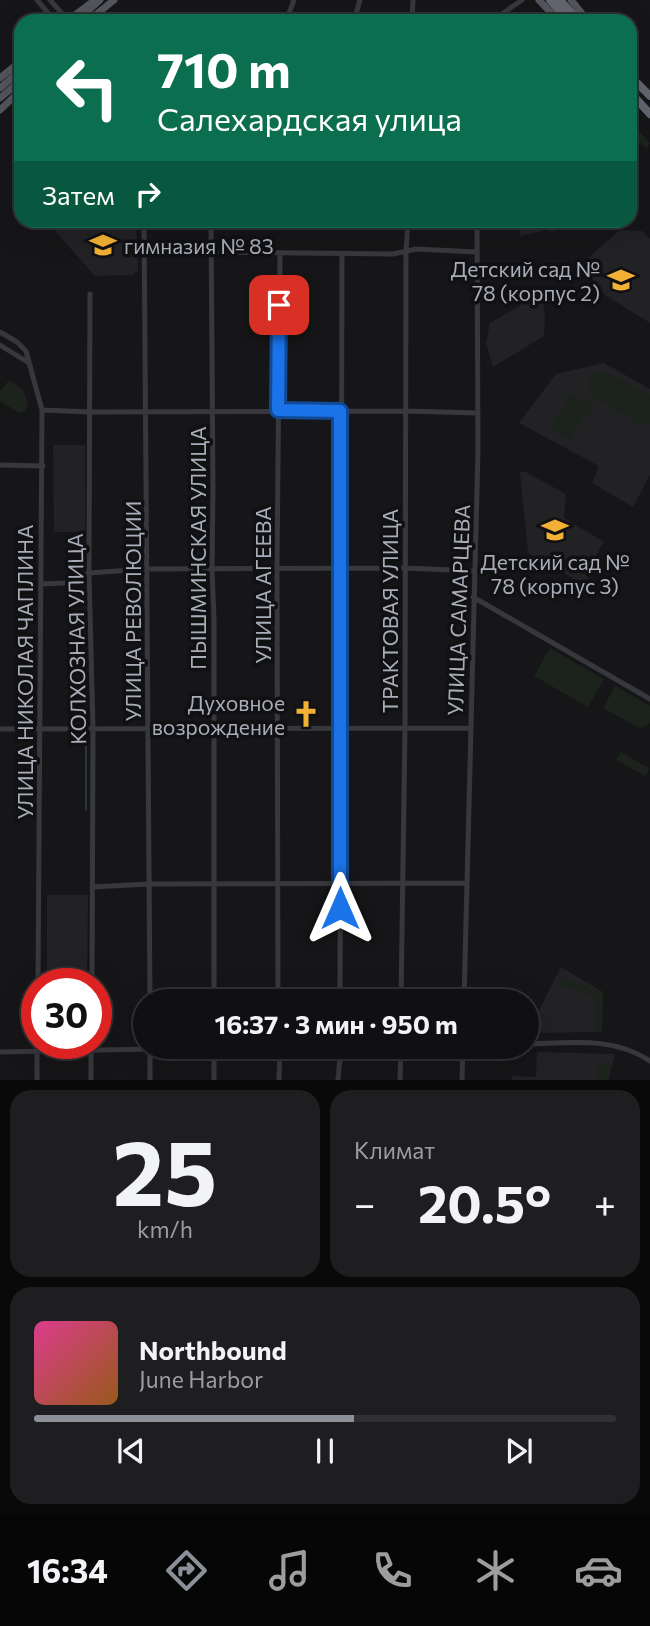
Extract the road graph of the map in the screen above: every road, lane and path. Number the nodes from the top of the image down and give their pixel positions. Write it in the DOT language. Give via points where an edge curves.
graph roads {
  1 [pos="37,0"];
  2 [pos="50,0"];
  3 [pos="98,0"];
  4 [pos="522,0"];
  5 [pos="539,0"];
  6 [pos="550,0"];
  7 [pos="560,0"];
  8 [pos="570,0"];
  9 [pos="112,2"];
  10 [pos="49,14"];
  11 [pos="64,14"];
  12 [pos="80,14"];
  13 [pos="99,14"];
  14 [pos="502,14"];
  15 [pos="552,14"];
  16 [pos="563,14"];
  17 [pos="573,14"];
  18 [pos="582,14"];
  19 [pos="14,67"];
  20 [pos="14,76"];
  21 [pos="0,78"];
  22 [pos="637,82"];
  23 [pos="14,86"];
  24 [pos="0,88"];
  25 [pos="649,95"];
  26 [pos="14,97"];
  27 [pos="0,98"];
  28 [pos="637,100"];
  29 [pos="0,110"];
  30 [pos="650,114"];
  31 [pos="144,228"];
  32 [pos="210,228"];
  33 [pos="408,228"];
  34 [pos="478,228"];
  35 [pos="209,252"];
  36 [pos="406,252"];
  37 [pos="477,252"];
  38 [pos="279,253"];
  39 [pos="145,254"];
  40 [pos="342,254"];
  41 [pos="90,294"];
  42 [pos="0,332"];
  43 [pos="0,345"];
  44 [pos="29,363"];
  45 [pos="42,410"];
  46 [pos="278,410"];
  47 [pos="146,411"];
  48 [pos="212,411"];
  49 [pos="340,411"];
  50 [pos="405,411"];
  51 [pos="90,412"];
  52 [pos="477,413"];
  53 [pos="0,465"];
  54 [pos="43,466"];
  55 [pos="276,568"];
  56 [pos="340,568"];
  57 [pos="405,568"];
  58 [pos="146,569"];
  59 [pos="212,569"];
  60 [pos="474,571"];
  61 [pos="89,573"];
  62 [pos="41,584"];
  63 [pos="473,597"];
  64 [pos="650,699"];
  65 [pos="278,727"];
  66 [pos="340,727"];
  67 [pos="405,727"];
  68 [pos="39,728"];
  69 [pos="470,728"];
  70 [pos="0,729"];
  71 [pos="93,729"];
  72 [pos="213,729"];
  73 [pos="149,730"];
  74 [pos="465,883"];
  75 [pos="149,884"];
  76 [pos="276,884"];
  77 [pos="339,884"];
  78 [pos="402,884"];
  79 [pos="213,885"];
  80 [pos="92,887"];
  81 [pos="38,968"];
  82 [pos="92,968"];
  83 [pos="150,989"];
  84 [pos="214,989"];
  85 [pos="278,989"];
  86 [pos="340,989"];
  87 [pos="401,989"];
  88 [pos="464,989"];
  89 [pos="539,1044"];
  90 [pos="112,1047"];
  91 [pos="133,1047"];
  92 [pos="21,1051"];
  93 [pos="0,1052"];
  94 [pos="37,1059"];
  95 [pos="91,1059"];
  96 [pos="150,1059"];
  97 [pos="214,1059"];
  98 [pos="280,1059"];
  99 [pos="340,1059"];
  100 [pos="400,1059"];
  101 [pos="463,1059"];
  102 [pos="650,1061"];
  103 [pos="37,1080"];
  104 [pos="91,1080"];
  105 [pos="150,1080"];
  106 [pos="214,1080"];
  107 [pos="279,1080"];
  108 [pos="338,1080"];
  109 [pos="400,1080"];
  110 [pos="462,1080"];
  1 -- 10 [label="street"];
  2 -- 11 [label="street"];
  3 -- 12 [label="main road"];
  4 -- 14 [label="street"];
  5 -- 15 [label="main road"];
  6 -- 16 [label="highway"];
  7 -- 17 [label="highway"];
  8 -- 18 [label="main road"];
  9 -- 13 [label="main road"];
  19 -- 21 [label="main road"];
  20 -- 24 [label="main road"];
  22 -- 25 [label="highway"];
  23 -- 27 [label="main road"];
  26 -- 29 [label="main road"];
  28 -- 30 [label="highway"];
  31 -- 39 [label="street, УЛИЦА РЕВОЛЮЦИИ"];
  32 -- 35 [label="street, ПЫШМИНСКАЯ УЛИЦА"];
  33 -- 36 [label="street, ТРАКТОВАЯ УЛИЦА"];
  34 -- 37 [label="street, УЛИЦА САМАРЦЕВА"];
  35 -- 38 [label="street"];
  35 -- 39 [label="street"];
  35 -- 48 [label="street, ПЫШМИНСКАЯ УЛИЦА"];
  36 -- 37 [label="street"];
  36 -- 40 [label="street"];
  36 -- 50 [label="street, ТРАКТОВАЯ УЛИЦА"];
  37 -- 52 [label="street, УЛИЦА САМАРЦЕВА"];
  38 -- 40 [label="street"];
  38 -- 46 [label="street, УЛИЦА АГЕЕВА"];
  39 -- 47 [label="street, УЛИЦА РЕВОЛЮЦИИ"];
  40 -- 49 [label="street"];
  41 -- 51 [label="street, КОЛХОЗНАЯ УЛИЦА"];
  42 -- 44 [label="street, УЛИЦА НИКОЛАЯ ЧАПЛИНА" via="23,347"];
  43 -- 44 [label="street"];
  44 -- 45 [label="street, УЛИЦА НИКОЛАЯ ЧАПЛИНА"];
  45 -- 51 [label="street"];
  45 -- 54 [label="street, УЛИЦА НИКОЛАЯ ЧАПЛИНА"];
  46 -- 48 [label="street"];
  46 -- 49 [label="street"];
  46 -- 55 [label="street, УЛИЦА АГЕЕВА"];
  47 -- 48 [label="street"];
  47 -- 51 [label="street"];
  47 -- 58 [label="street, УЛИЦА РЕВОЛЮЦИИ"];
  48 -- 59 [label="street, ПЫШМИНСКАЯ УЛИЦА"];
  49 -- 50 [label="street"];
  49 -- 56 [label="street"];
  50 -- 52 [label="street"];
  50 -- 57 [label="street, ТРАКТОВАЯ УЛИЦА"];
  51 -- 61 [label="street, КОЛХОЗНАЯ УЛИЦА"];
  52 -- 60 [label="street, УЛИЦА САМАРЦЕВА"];
  53 -- 54 [label="street"];
  54 -- 62 [label="street, УЛИЦА НИКОЛАЯ ЧАПЛИНА"];
  55 -- 56 [label="street"];
  55 -- 59 [label="street"];
  55 -- 65 [label="street, УЛИЦА АГЕЕВА"];
  56 -- 57 [label="street"];
  56 -- 66 [label="street"];
  57 -- 60 [label="street"];
  57 -- 67 [label="street, ТРАКТОВАЯ УЛИЦА"];
  58 -- 59 [label="street"];
  58 -- 61 [label="street"];
  58 -- 73 [label="street, УЛИЦА РЕВОЛЮЦИИ"];
  59 -- 72 [label="street, ПЫШМИНСКАЯ УЛИЦА"];
  60 -- 63 [label="street, УЛИЦА САМАРЦЕВА"];
  61 -- 62 [label="street" via="64,583"];
  61 -- 71 [label="street, КОЛХОЗНАЯ УЛИЦА"];
  62 -- 68 [label="street, УЛИЦА НИКОЛАЯ ЧАПЛИНА"];
  63 -- 64 [label="street"];
  63 -- 69 [label="street, УЛИЦА САМАРЦЕВА"];
  65 -- 66 [label="street"];
  65 -- 72 [label="street"];
  65 -- 76 [label="street, УЛИЦА АГЕЕВА"];
  66 -- 67 [label="street"];
  66 -- 77 [label="street"];
  67 -- 69 [label="street"];
  67 -- 78 [label="street, ТРАКТОВАЯ УЛИЦА"];
  68 -- 70 [label="street"];
  68 -- 71 [label="street"];
  68 -- 81 [label="street, УЛИЦА НИКОЛАЯ ЧАПЛИНА"];
  69 -- 74 [label="street, УЛИЦА САМАРЦЕВА"];
  71 -- 73 [label="street"];
  71 -- 80 [label="street, КОЛХОЗНАЯ УЛИЦА"];
  72 -- 73 [label="street"];
  72 -- 79 [label="street, ПЫШМИНСКАЯ УЛИЦА"];
  73 -- 75 [label="street, УЛИЦА РЕВОЛЮЦИИ"];
  74 -- 78 [label="street"];
  74 -- 88 [label="street, УЛИЦА САМАРЦЕВА"];
  75 -- 79 [label="street"];
  75 -- 80 [label="street"];
  75 -- 83 [label="street, УЛИЦА РЕВОЛЮЦИИ"];
  76 -- 77 [label="street"];
  76 -- 79 [label="street"];
  76 -- 85 [label="street, УЛИЦА АГЕЕВА"];
  77 -- 78 [label="street"];
  77 -- 86 [label="street"];
  78 -- 87 [label="street, ТРАКТОВАЯ УЛИЦА"];
  79 -- 84 [label="street, ПЫШМИНСКАЯ УЛИЦА"];
  80 -- 82 [label="street, КОЛХОЗНАЯ УЛИЦА"];
  89 -- 102 [label="street" via="611,1044"];
  90 -- 91 [label="street"];
  92 -- 93 [label="street"];
  94 -- 103 [label="street"];
  95 -- 104 [label="street"];
  96 -- 105 [label="street"];
  97 -- 106 [label="street"];
  98 -- 107 [label="street"];
  99 -- 108 [label="street"];
  100 -- 109 [label="street"];
  101 -- 110 [label="street"];
}
